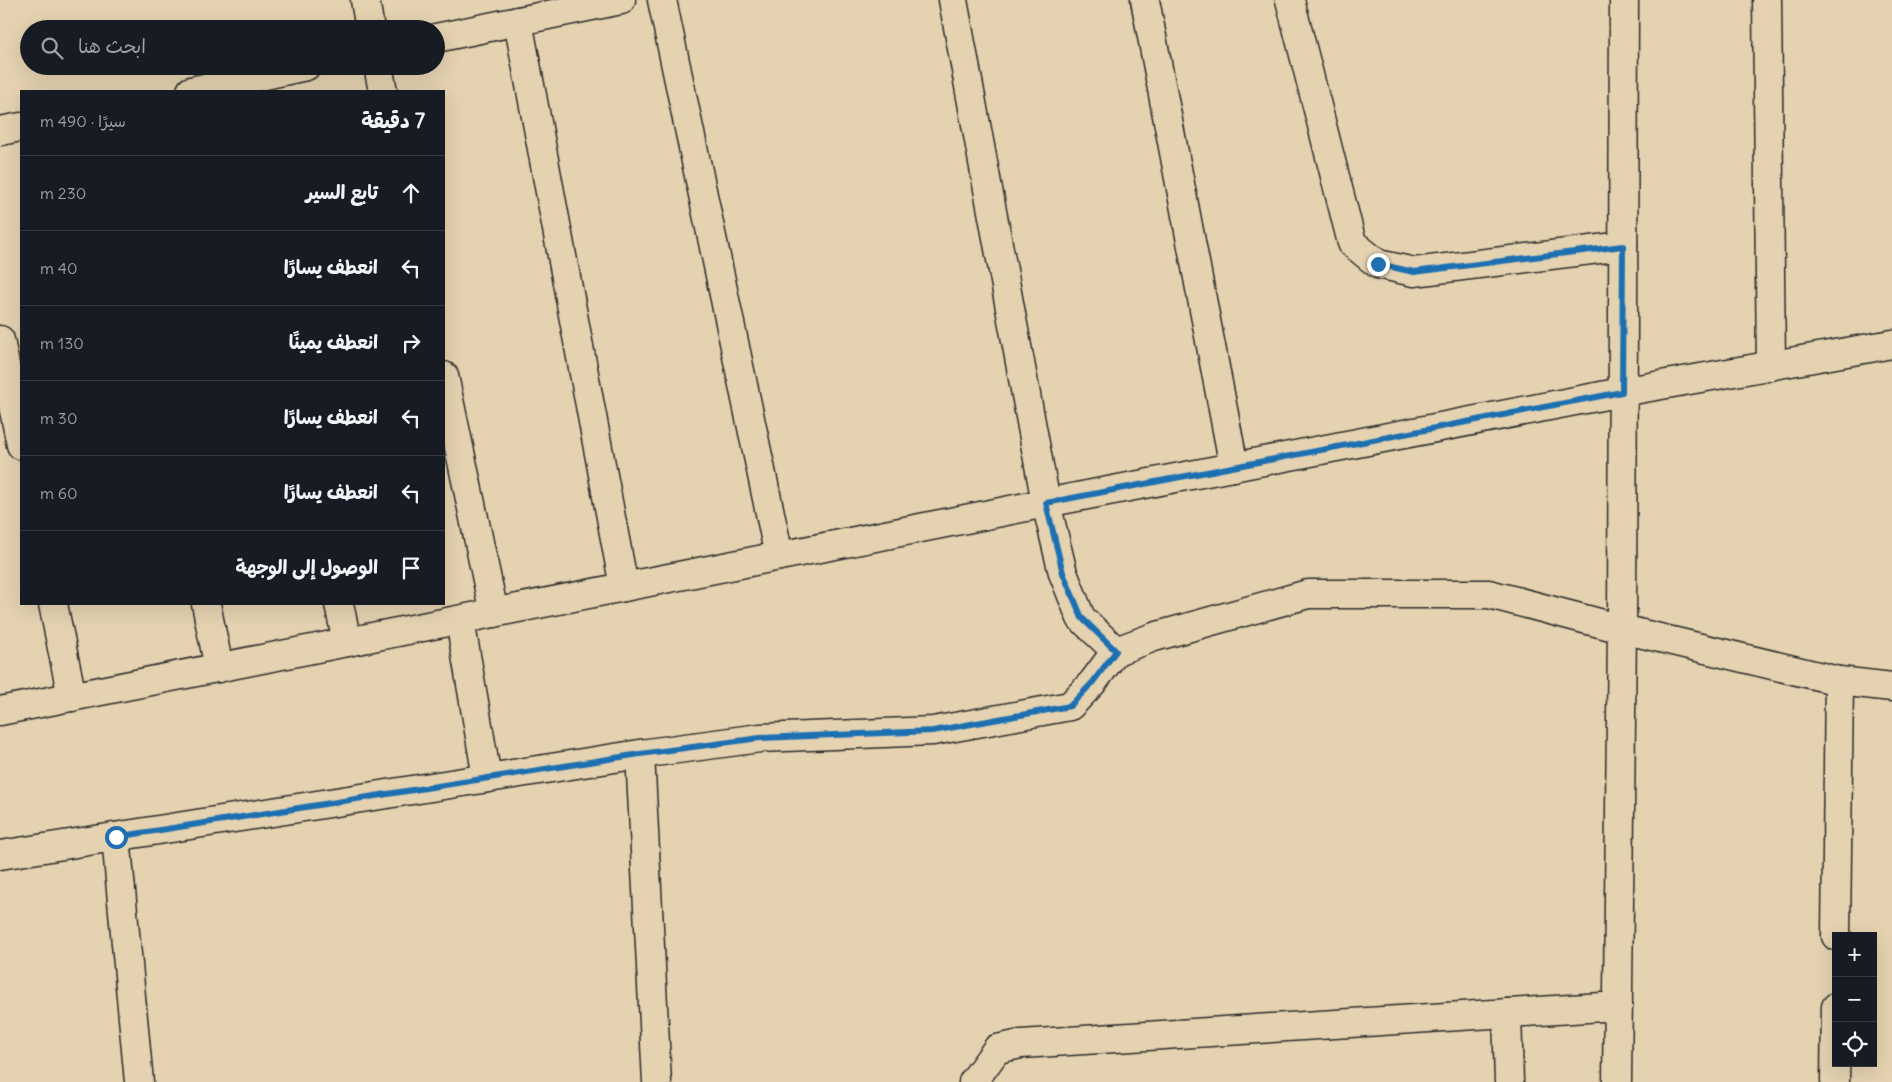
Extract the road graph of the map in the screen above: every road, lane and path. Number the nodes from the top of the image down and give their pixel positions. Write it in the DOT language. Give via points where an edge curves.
graph roads {
  1 [pos="364,0"];
  2 [pos="621,0"];
  3 [pos="662,0"];
  4 [pos="953,0"];
  5 [pos="1145,0"];
  6 [pos="1290,0"];
  7 [pos="1624,0"];
  8 [pos="1767,0"];
  9 [pos="368,20"];
  10 [pos="518,21"];
  11 [pos="445,36"];
  12 [pos="274,75"];
  13 [pos="380,75"];
  14 [pos="232,87"];
  15 [pos="201,90"];
  16 [pos="383,90"];
  17 [pos="20,127"];
  18 [pos="0,131"];
  19 [pos="1623,246"];
  20 [pos="0,340"];
  21 [pos="1892,344"];
  22 [pos="1771,366"];
  23 [pos="445,381"];
  24 [pos="1622,392"];
  25 [pos="20,441"];
  26 [pos="1234,467"];
  27 [pos="1046,503"];
  28 [pos="779,556"];
  29 [pos="624,587"];
  30 [pos="53,605"];
  31 [pos="206,605"];
  32 [pos="339,605"];
  33 [pos="494,613"];
  34 [pos="460,620"];
  35 [pos="1622,629"];
  36 [pos="347,642"];
  37 [pos="1116,651"];
  38 [pos="219,668"];
  39 [pos="1839,681"];
  40 [pos="1892,687"];
  41 [pos="72,697"];
  42 [pos="0,711"];
  43 [pos="640,754"];
  44 [pos="487,778"];
  45 [pos="116,837"];
  46 [pos="0,855"];
  47 [pos="1836,932"];
  48 [pos="1618,1006"];
  49 [pos="1507,1013"];
  50 [pos="1836,1022"];
  51 [pos="139,1082"];
  52 [pos="657,1082"];
  53 [pos="973,1082"];
  54 [pos="1509,1082"];
  55 [pos="1617,1082"];
  56 [pos="1835,1082"];
  1 -- 9 [label="street"];
  2 -- 10 [label="street"];
  3 -- 28 [label="street"];
  4 -- 27 [label="street"];
  5 -- 26 [label="street"];
  6 -- 19 [label="street" via="1352,243 1378,264 1414,272"];
  7 -- 19 [label="street"];
  8 -- 22 [label="street"];
  10 -- 11 [label="street"];
  10 -- 29 [label="street"];
  12 -- 14 [label="street"];
  13 -- 16 [label="street"];
  14 -- 15 [label="street"];
  17 -- 18 [label="street"];
  19 -- 24 [label="street"];
  20 -- 25 [label="street"];
  21 -- 22 [label="street"];
  22 -- 24 [label="street"];
  23 -- 33 [label="street"];
  24 -- 26 [label="street"];
  24 -- 35 [label="street"];
  26 -- 27 [label="street"];
  27 -- 28 [label="street"];
  27 -- 37 [label="street" via="1063,573 1082,618"];
  28 -- 29 [label="street"];
  29 -- 33 [label="street"];
  30 -- 41 [label="street"];
  31 -- 38 [label="street"];
  32 -- 36 [label="street"];
  33 -- 34 [label="street"];
  34 -- 36 [label="street"];
  34 -- 44 [label="street"];
  35 -- 37 [label="street" via="1489,594 1308,594 1154,637"];
  35 -- 39 [label="street"];
  35 -- 48 [label="street"];
  36 -- 38 [label="street"];
  37 -- 43 [label="street" via="1070,706 933,731 760,738"];
  38 -- 41 [label="street"];
  39 -- 40 [label="street"];
  39 -- 47 [label="street"];
  41 -- 42 [label="street"];
  43 -- 44 [label="street"];
  43 -- 52 [label="street"];
  44 -- 45 [label="street"];
  45 -- 46 [label="street"];
  45 -- 51 [label="street"];
  48 -- 49 [label="street"];
  48 -- 55 [label="street"];
  49 -- 53 [label="street" via="1020,1044 996,1049"];
  49 -- 54 [label="street"];
  50 -- 56 [label="street"];
}
